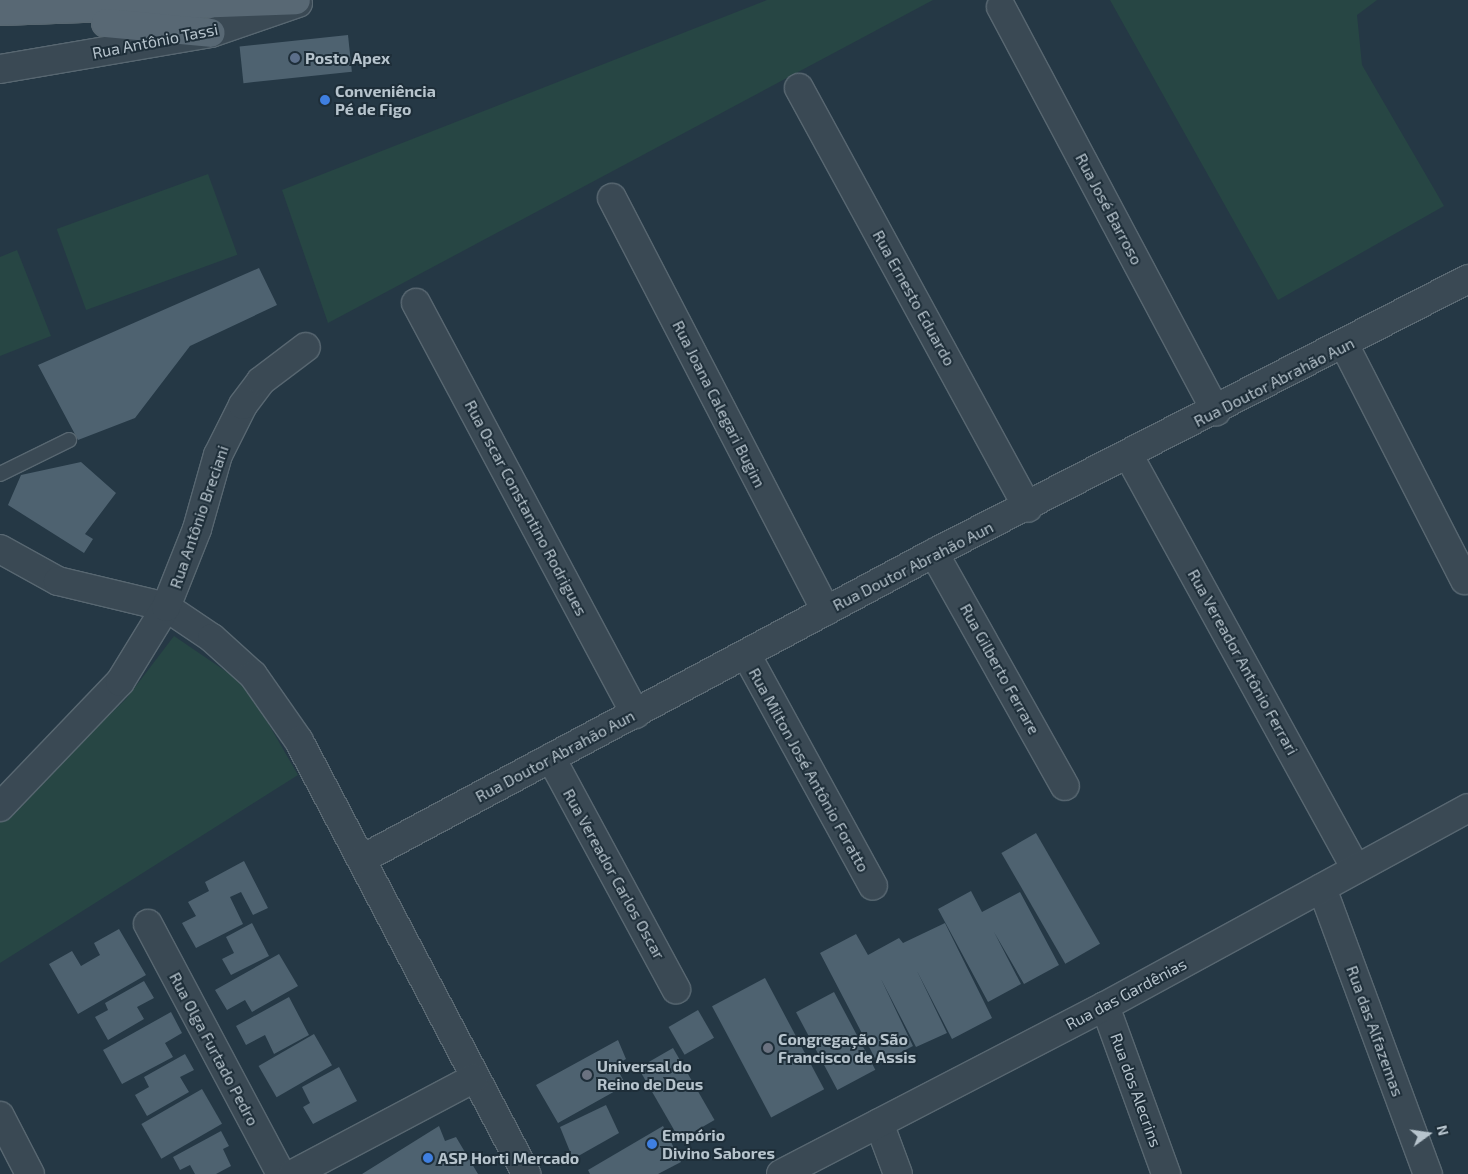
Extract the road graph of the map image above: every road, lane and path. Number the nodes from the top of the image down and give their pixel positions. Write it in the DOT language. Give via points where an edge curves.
graph roads {
  1 [pos="296,0"];
  2 [pos="307,0"];
  3 [pos="1001,7"];
  4 [pos="0,12"];
  5 [pos="211,33"];
  6 [pos="0,68"];
  7 [pos="799,88"];
  8 [pos="612,198"];
  9 [pos="1468,279"];
  10 [pos="416,303"];
  11 [pos="306,346"];
  12 [pos="1345,346"];
  13 [pos="1216,411"];
  14 [pos="69,440"];
  15 [pos="1129,456"];
  16 [pos="0,474"];
  17 [pos="1028,508"];
  18 [pos="0,549"];
  19 [pos="934,553"];
  20 [pos="1465,580"];
  21 [pos="166,607"];
  22 [pos="826,611"];
  23 [pos="746,654"];
  24 [pos="635,714"];
  25 [pos="551,758"];
  26 [pos="1066,786"];
  27 [pos="0,807"];
  28 [pos="1468,808"];
  29 [pos="362,859"];
  30 [pos="1356,869"];
  31 [pos="872,886"];
  32 [pos="1322,888"];
  33 [pos="148,924"];
  34 [pos="676,989"];
  35 [pos="1106,1006"];
  36 [pos="474,1078"];
  37 [pos="0,1116"];
  38 [pos="879,1123"];
  39 [pos="30,1174"];
  40 [pos="281,1174"];
  41 [pos="293,1174"];
  42 [pos="526,1174"];
  43 [pos="781,1174"];
  44 [pos="898,1174"];
  45 [pos="1166,1174"];
  46 [pos="1428,1174"];
  1 -- 4 [label="main road"];
  2 -- 5 [label="street, Rua Antônio Tassi"];
  3 -- 13 [label="street, Rua José Barroso"];
  4 -- 5 [label="main road"];
  5 -- 6 [label="street, Rua Antônio Tassi"];
  7 -- 17 [label="street, Rua Ernesto Eduardo"];
  8 -- 22 [label="street, Rua Joana Calegari Bugim"];
  9 -- 12 [label="street, Rua Doutor Abrahão Aun"];
  10 -- 24 [label="street, Rua Oscar Constantino Rodrigues"];
  11 -- 21 [label="street, Rua Antônio Breciani" via="261,381 243,405 218,455 197,528"];
  12 -- 13 [label="street, Rua Doutor Abrahão Aun"];
  12 -- 20 [label="street"];
  13 -- 15 [label="street, Rua Doutor Abrahão Aun"];
  14 -- 16 [label="lane"];
  15 -- 17 [label="street, Rua Doutor Abrahão Aun"];
  15 -- 30 [label="street, Rua Vereador Antônio Ferrari"];
  17 -- 19 [label="street, Rua Doutor Abrahão Aun"];
  18 -- 21 [label="street" via="58,581"];
  19 -- 22 [label="street, Rua Doutor Abrahão Aun"];
  19 -- 26 [label="street, Rua Gilberto Ferrare"];
  21 -- 27 [label="street, Rua Antônio Breciani" via="120,682"];
  21 -- 29 [label="street" via="212,638 253,675 299,740"];
  22 -- 23 [label="street, Rua Doutor Abrahão Aun"];
  23 -- 24 [label="street, Rua Doutor Abrahão Aun"];
  23 -- 31 [label="street, Rua Milton José Antônio Foratto"];
  24 -- 25 [label="street, Rua Doutor Abrahão Aun"];
  25 -- 29 [label="street, Rua Doutor Abrahão Aun"];
  25 -- 34 [label="street, Rua Vereador Carlos Oscar"];
  28 -- 30 [label="street, Rua das Gardênias"];
  29 -- 36 [label="street"];
  30 -- 32 [label="street, Rua das Gardênias"];
  32 -- 35 [label="street, Rua das Gardênias"];
  32 -- 46 [label="street, Rua das Alfazemas"];
  33 -- 40 [label="street, Rua Olga Furtado Pedro"];
  35 -- 38 [label="street, Rua das Gardênias"];
  35 -- 45 [label="street, Rua dos Alecrins"];
  36 -- 41 [label="street"];
  36 -- 42 [label="street"];
  37 -- 39 [label="street"];
  38 -- 43 [label="street, Rua das Gardênias"];
  38 -- 44 [label="street"];
}
